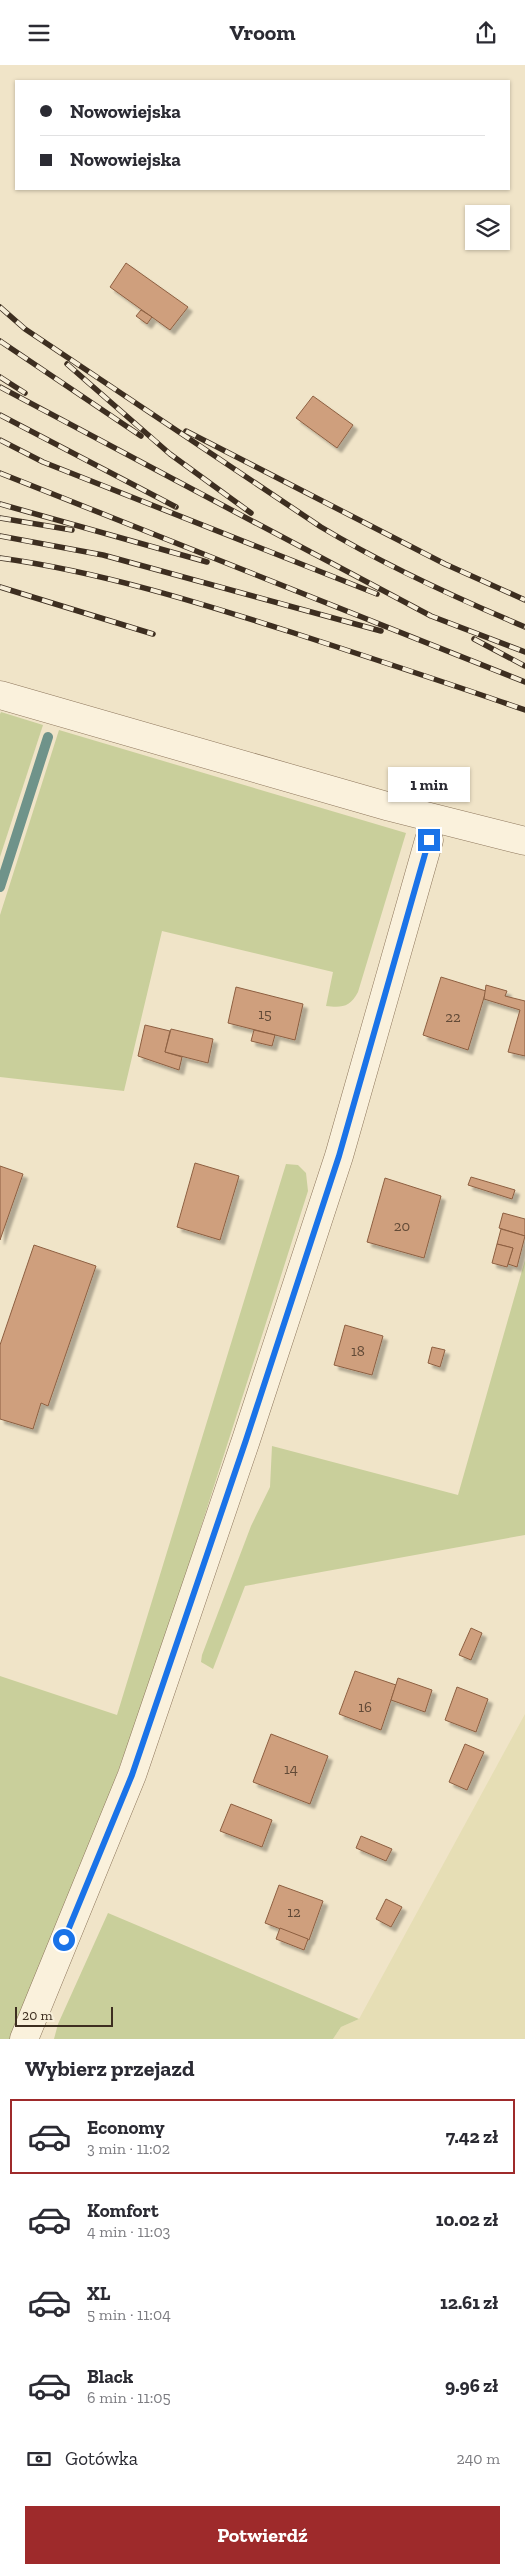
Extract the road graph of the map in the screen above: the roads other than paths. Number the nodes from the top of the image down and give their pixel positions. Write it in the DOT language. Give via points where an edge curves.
graph roads {
  1 [pos="0,695"];
  2 [pos="429,840"];
  3 [pos="525,841"];
  4 [pos="24,2039"];
  1 -- 3 [label="street" via="390,807"];
  2 -- 4 [label="street" via="339,1156 246,1440 132,1775"];
}
